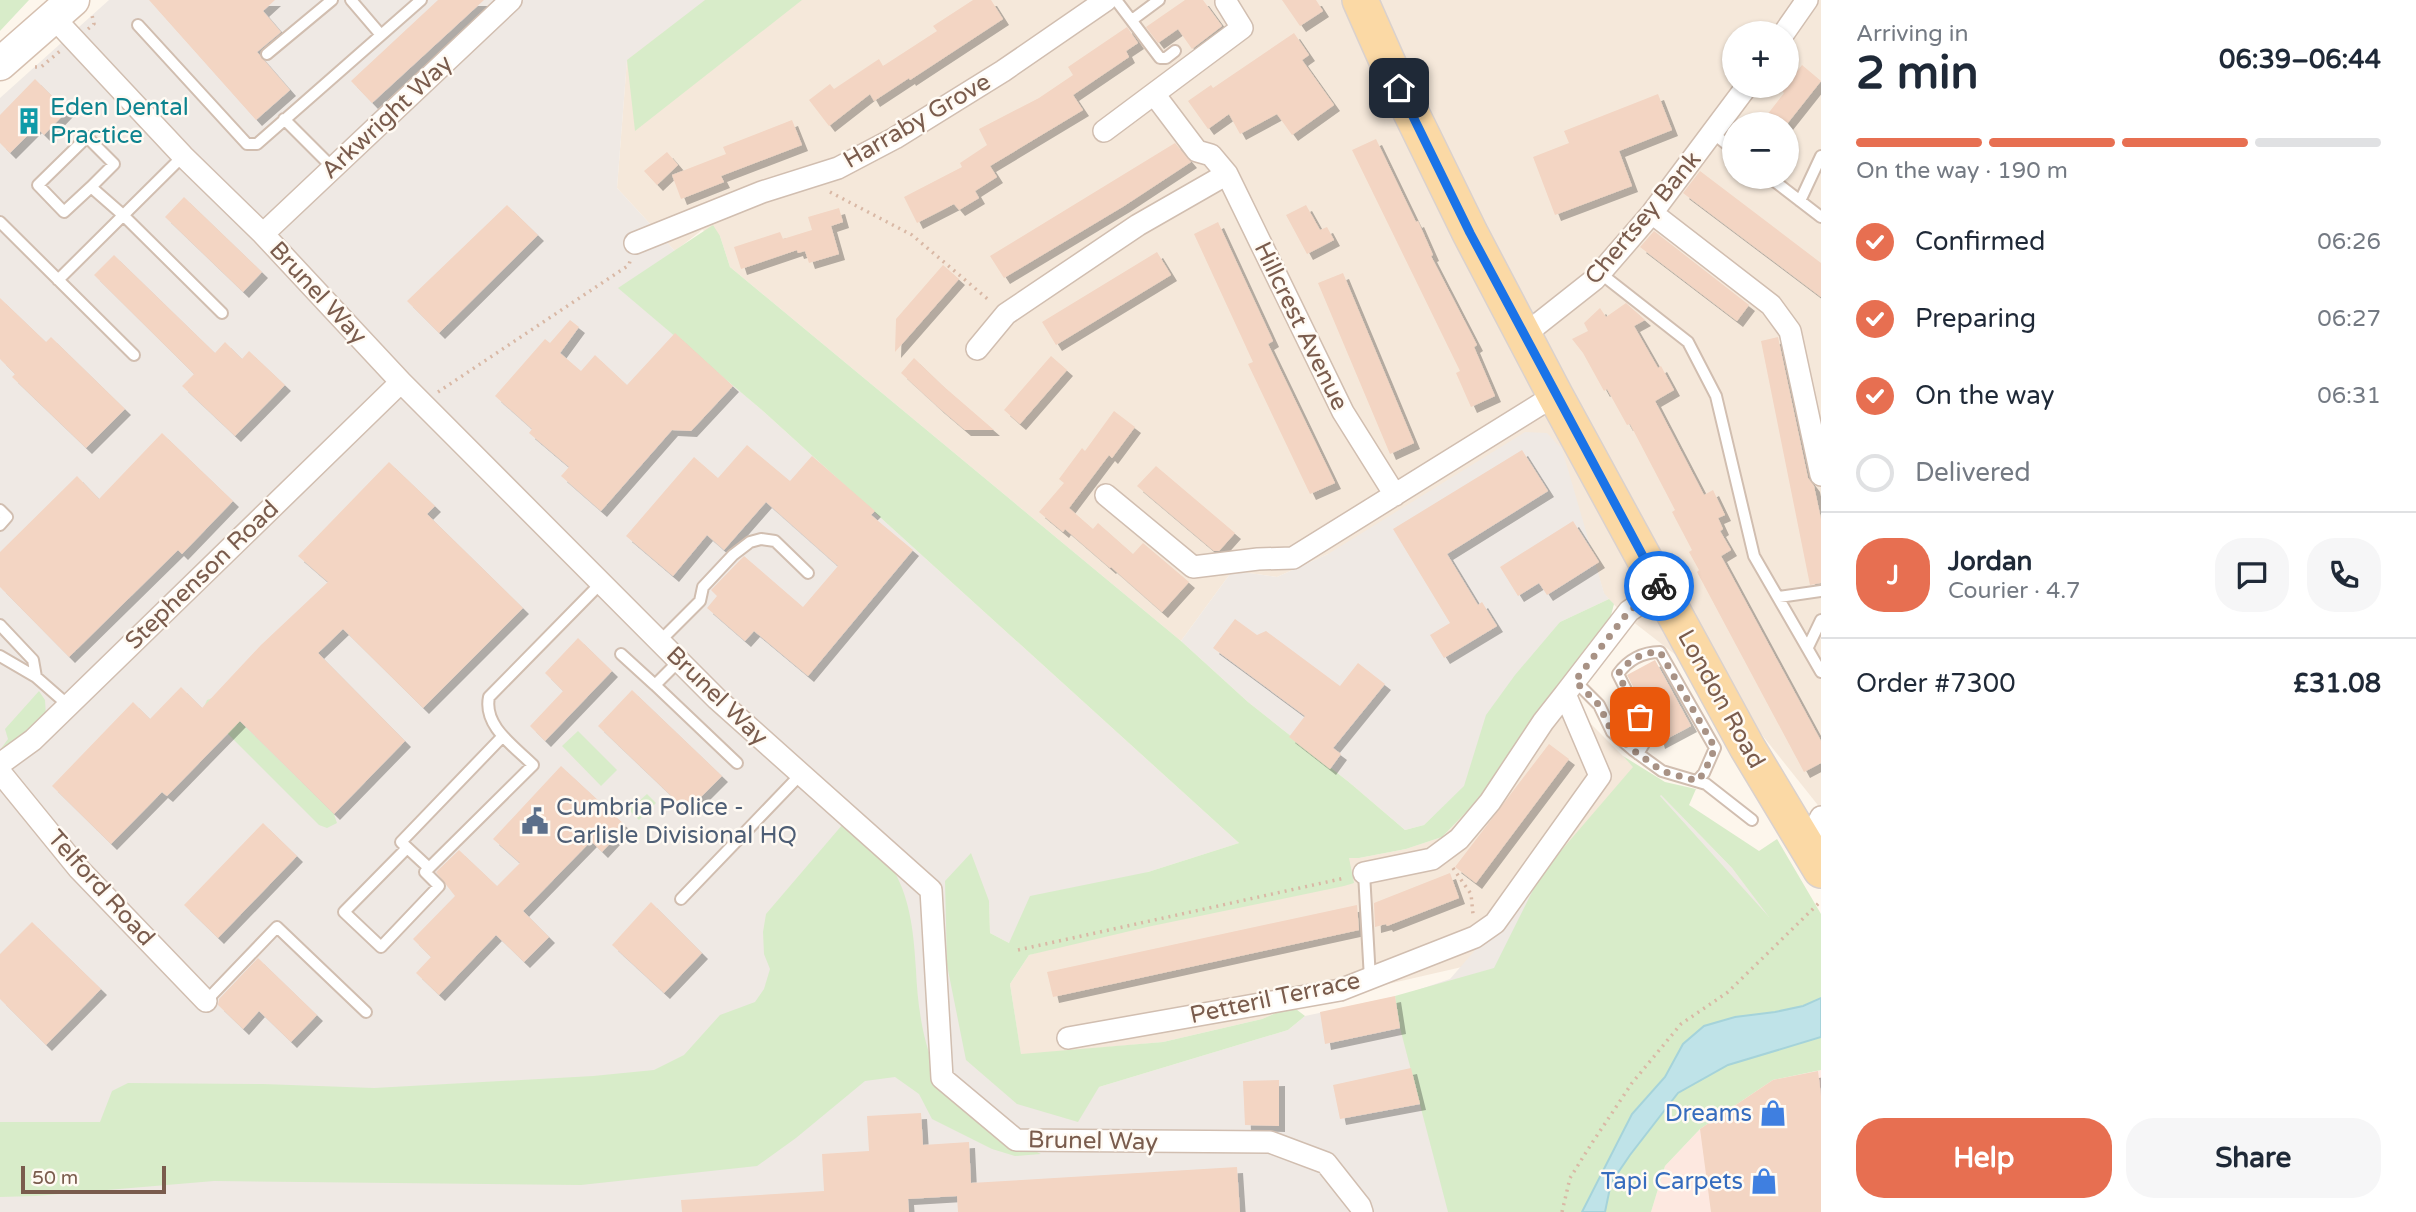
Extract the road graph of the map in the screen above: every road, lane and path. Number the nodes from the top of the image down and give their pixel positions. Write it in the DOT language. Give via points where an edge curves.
graph roads {
  1 [pos="332,0"];
  2 [pos="351,0"];
  3 [pos="421,0"];
  4 [pos="511,0"];
  5 [pos="1116,0"];
  6 [pos="1159,0"];
  7 [pos="1360,0"];
  8 [pos="1807,0"];
  9 [pos="1226,2"];
  10 [pos="1093,4"];
  11 [pos="63,9"];
  12 [pos="1132,20"];
  13 [pos="1792,21"];
  14 [pos="138,25"];
  15 [pos="381,35"];
  16 [pos="1175,51"];
  17 [pos="267,54"];
  18 [pos="0,64"];
  19 [pos="1154,94"];
  20 [pos="1739,98"];
  21 [pos="284,119"];
  22 [pos="1104,131"];
  23 [pos="1714,134"];
  24 [pos="1722,140"];
  25 [pos="183,156"];
  26 [pos="1821,156"];
  27 [pos="333,168"];
  28 [pos="1227,174"];
  29 [pos="805,178"];
  30 [pos="91,187"];
  31 [pos="1784,189"];
  32 [pos="1800,201"];
  33 [pos="1653,213"];
  34 [pos="123,215"];
  35 [pos="1821,217"];
  36 [pos="0,222"];
  37 [pos="9,232"];
  38 [pos="263,234"];
  39 [pos="0,241"];
  40 [pos="635,243"];
  41 [pos="1600,273"];
  42 [pos="58,280"];
  43 [pos="222,313"];
  44 [pos="1006,314"];
  45 [pos="1524,335"];
  46 [pos="977,349"];
  47 [pos="134,355"];
  48 [pos="401,382"];
  49 [pos="1555,396"];
  50 [pos="422,403"];
  51 [pos="1821,475"];
  52 [pos="1106,495"];
  53 [pos="1395,495"];
  54 [pos="0,510"];
  55 [pos="0,525"];
  56 [pos="808,573"];
  57 [pos="601,583"];
  58 [pos="1661,590"];
  59 [pos="1821,591"];
  60 [pos="1779,597"];
  61 [pos="1821,620"];
  62 [pos="0,625"];
  63 [pos="660,642"];
  64 [pos="1808,647"];
  65 [pos="621,654"];
  66 [pos="0,656"];
  67 [pos="679,661"];
  68 [pos="1821,672"];
  69 [pos="36,677"];
  70 [pos="655,685"];
  71 [pos="1570,688"];
  72 [pos="68,705"];
  73 [pos="503,736"];
  74 [pos="1638,754"];
  75 [pos="737,763"];
  76 [pos="0,764"];
  77 [pos="0,772"];
  78 [pos="801,774"];
  79 [pos="1697,781"];
  80 [pos="1752,820"];
  81 [pos="1816,845"];
  82 [pos="407,848"];
  83 [pos="1432,859"];
  84 [pos="429,867"];
  85 [pos="1364,873"];
  86 [pos="681,900"];
  87 [pos="1821,901"];
  88 [pos="1475,937"];
  89 [pos="1018,950"];
  90 [pos="1370,979"];
  91 [pos="206,1001"];
  92 [pos="366,1012"];
  93 [pos="1068,1038"];
  94 [pos="1362,1212"];
  95 [pos="1562,1212"];
  1 -- 17 [label="lane"];
  2 -- 15 [label="lane"];
  3 -- 15 [label="lane"];
  4 -- 27 [label="street, Arkwright Way"];
  5 -- 12 [label="lane"];
  6 -- 12 [label="lane"];
  7 -- 45 [label="main road, London Road" via="1428,148"];
  8 -- 13 [label="street"];
  9 -- 19 [label="street" via="1242,28"];
  10 -- 29 [label="street, Harraby Grove" via="1003,71 895,138 838,168"];
  11 -- 18 [label="street"];
  11 -- 25 [label="street, Brunel Way"];
  12 -- 16 [label="lane" via="1160,58"];
  14 -- 21 [label="lane" via="247,144 257,144"];
  15 -- 21 [label="lane"];
  19 -- 22 [label="street"];
  19 -- 28 [label="street, Hillcrest Avenue" via="1196,151 1211,155"];
  20 -- 23 [label="street, Chertsey Bank"];
  21 -- 27 [label="lane"];
  23 -- 24 [label="lane"];
  23 -- 33 [label="street, Chertsey Bank"];
  25 -- 34 [label="lane"];
  25 -- 38 [label="street, Brunel Way"];
  26 -- 32 [label="lane"];
  27 -- 38 [label="street, Arkwright Way"];
  28 -- 44 [label="street" via="1138,225"];
  28 -- 53 [label="street, Hillcrest Avenue" via="1343,412"];
  29 -- 40 [label="street, Harraby Grove"];
  29 -- 44 [label="path" via="912,235"];
  30 -- 30 [label="lane" via="64,212 38,185 87,137 114,164"];
  30 -- 34 [label="lane"];
  31 -- 32 [label="lane"];
  32 -- 35 [label="lane"];
  33 -- 41 [label="street, Chertsey Bank"];
  33 -- 51 [label="street" via="1771,305 1790,331"];
  34 -- 42 [label="lane"];
  34 -- 43 [label="lane"];
  36 -- 37 [label="lane"];
  37 -- 39 [label="lane"];
  37 -- 42 [label="lane"];
  38 -- 48 [label="street, Brunel Way"];
  40 -- 50 [label="path" via="629,265"];
  41 -- 45 [label="street, Chertsey Bank"];
  41 -- 60 [label="lane" via="1688,342 1716,396 1754,556"];
  42 -- 47 [label="lane"];
  44 -- 46 [label="street"];
  45 -- 49 [label="main road, London Road"];
  48 -- 50 [label="street, Brunel Way"];
  48 -- 72 [label="street, Stephenson Road"];
  49 -- 53 [label="street"];
  49 -- 58 [label="main road, London Road"];
  50 -- 57 [label="street, Brunel Way"];
  52 -- 53 [label="street" via="1192,567 1293,558"];
  54 -- 55 [label="lane" via="8,517"];
  56 -- 63 [label="lane" via="775,541 750,542 703,587 700,601"];
  57 -- 63 [label="street, Brunel Way"];
  57 -- 73 [label="lane" via="489,696 487,708"];
  58 -- 71 [label="street" via="1629,611"];
  58 -- 81 [label="main road, London Road" via="1747,747"];
  59 -- 60 [label="lane"];
  60 -- 64 [label="lane"];
  61 -- 64 [label="lane"];
  62 -- 69 [label="lane" via="33,660"];
  63 -- 67 [label="street, Brunel Way"];
  64 -- 68 [label="lane"];
  65 -- 70 [label="lane"];
  66 -- 69 [label="lane"];
  67 -- 70 [label="lane"];
  67 -- 78 [label="street, Brunel Way"];
  69 -- 72 [label="lane"];
  70 -- 75 [label="lane"];
  71 -- 74 [label="lane" via="1599,705 1612,732"];
  71 -- 83 [label="street" via="1490,802 1460,839"];
  71 -- 88 [label="street, Petteril Terrace" via="1600,776 1495,923"];
  72 -- 76 [label="street, Stephenson Road"];
  73 -- 82 [label="lane" via="401,842"];
  73 -- 84 [label="lane" via="533,765"];
  74 -- 79 [label="lane" via="1662,771"];
  74 -- 79 [label="lane" via="1649,735 1618,674 1631,660 1660,652 1715,748"];
  77 -- 91 [label="street, Telford Road" via="79,869"];
  78 -- 86 [label="lane"];
  78 -- 94 [label="street, Brunel Way" via="931,890 942,1078 1016,1140 1270,1142 1326,1163"];
  79 -- 80 [label="lane"];
  82 -- 84 [label="lane"];
  82 -- 84 [label="lane" via="344,912 381,947 439,886 425,872"];
  83 -- 85 [label="street"];
  83 -- 88 [label="path" via="1453,867 1471,894"];
  85 -- 89 [label="path"];
  85 -- 90 [label="lane"];
  87 -- 95 [label="path" via="1728,992 1681,1024 1632,1083 1570,1178"];
  88 -- 90 [label="street, Petteril Terrace"];
  90 -- 93 [label="street, Petteril Terrace" via="1340,990"];
  91 -- 92 [label="lane" via="277,927"];
}
